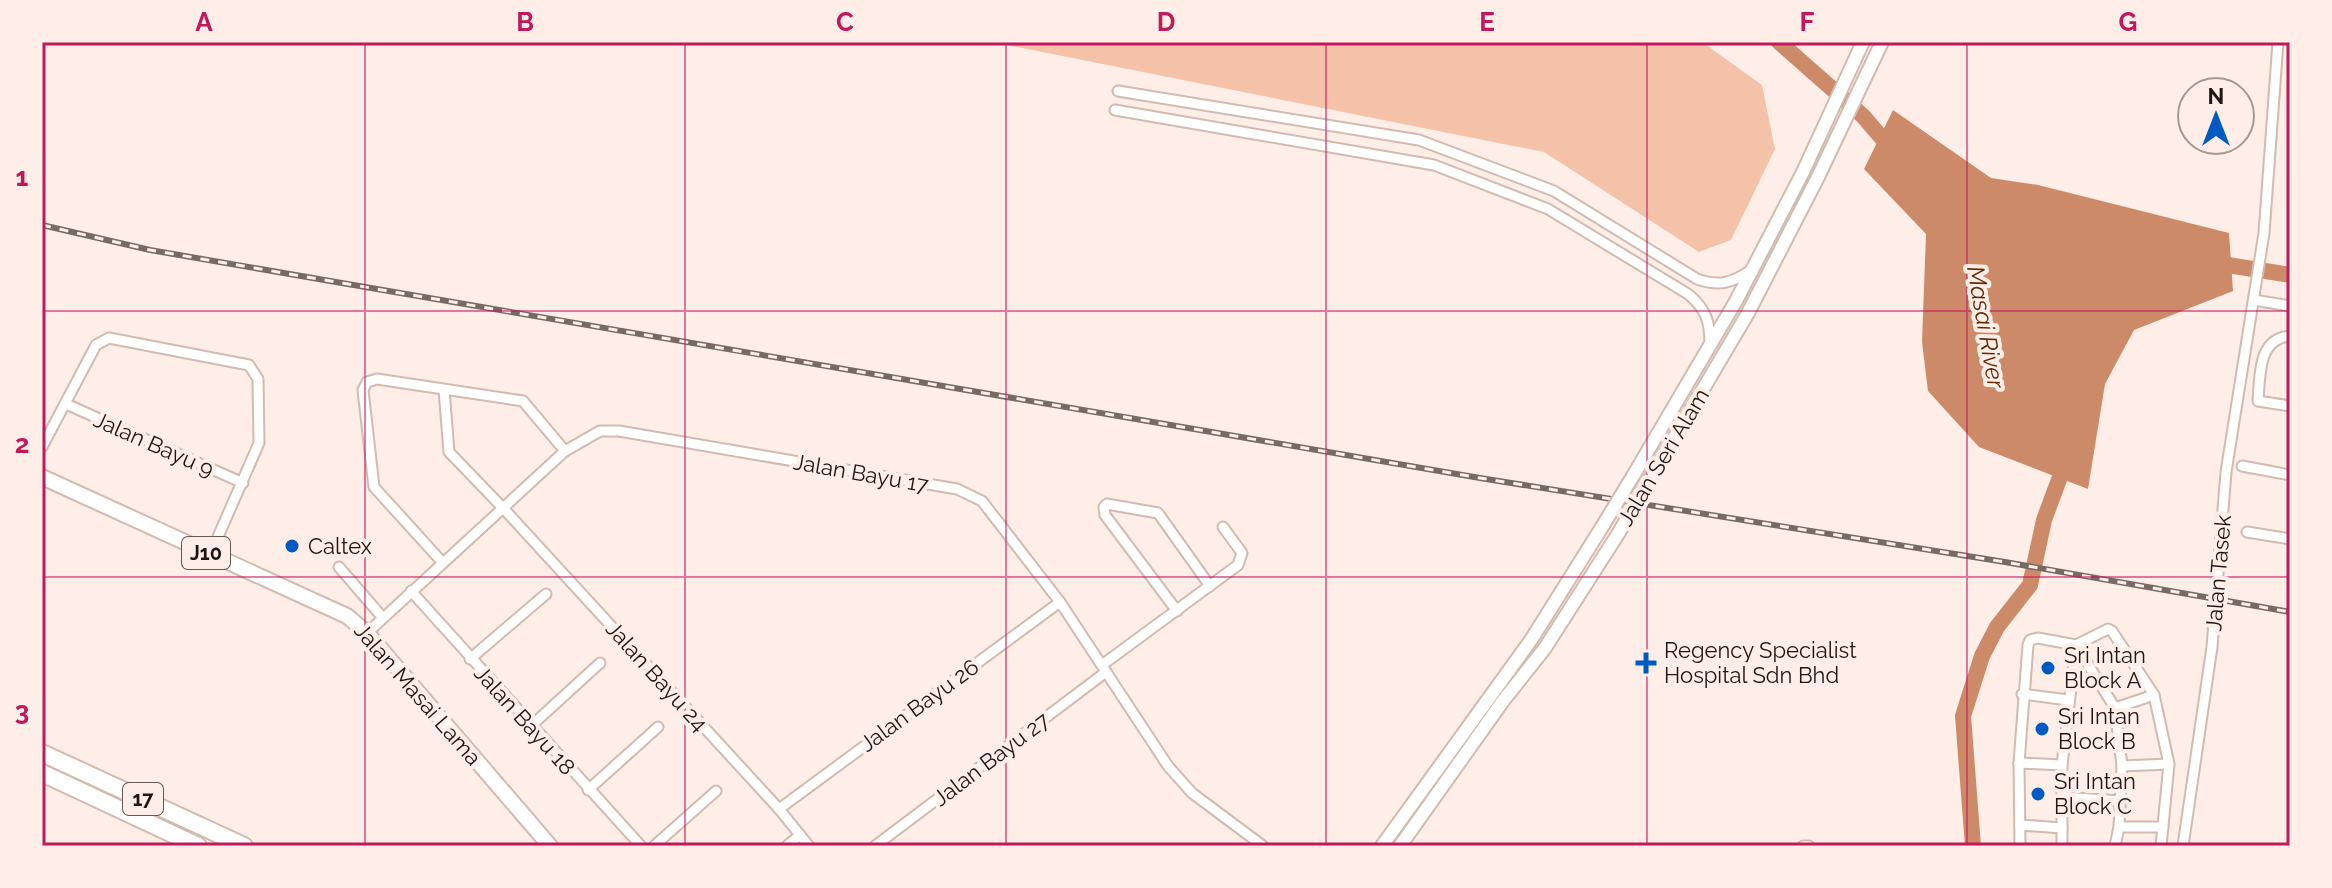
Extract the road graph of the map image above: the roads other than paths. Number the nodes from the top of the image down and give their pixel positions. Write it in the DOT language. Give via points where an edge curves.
graph roads {
  1 [pos="1863,42"];
  2 [pos="1882,42"];
  3 [pos="2278,42"];
  4 [pos="1118,91"];
  5 [pos="1115,110"];
  6 [pos="1752,269"];
  7 [pos="2254,300"];
  8 [pos="2290,306"];
  9 [pos="2289,335"];
  10 [pos="1710,345"];
  11 [pos="444,390"];
  12 [pos="66,404"];
  13 [pos="2290,406"];
  14 [pos="42,447"];
  15 [pos="565,451"];
  16 [pos="2242,466"];
  17 [pos="2290,475"];
  18 [pos="42,477"];
  19 [pos="243,483"];
  20 [pos="503,508"];
  21 [pos="1223,527"];
  22 [pos="2247,532"];
  23 [pos="2290,539"];
  24 [pos="210,555"];
  25 [pos="443,563"];
  26 [pos="339,567"];
  27 [pos="1210,586"];
  28 [pos="411,591"];
  29 [pos="546,594"];
  30 [pos="1060,602"];
  31 [pos="1177,611"];
  32 [pos="383,618"];
  33 [pos="367,633"];
  34 [pos="2076,645"];
  35 [pos="470,659"];
  36 [pos="600,663"];
  37 [pos="1104,668"];
  38 [pos="2022,694"];
  39 [pos="2154,695"];
  40 [pos="2068,700"];
  41 [pos="2115,708"];
  42 [pos="531,726"];
  43 [pos="658,727"];
  44 [pos="42,753"];
  45 [pos="2019,763"];
  46 [pos="2169,764"];
  47 [pos="2062,765"];
  48 [pos="2122,766"];
  49 [pos="42,773"];
  50 [pos="588,790"];
  51 [pos="716,791"];
  52 [pos="2062,797"];
  53 [pos="2120,801"];
  54 [pos="779,809"];
  55 [pos="2020,825"];
  56 [pos="2119,827"];
  57 [pos="2163,827"];
  58 [pos="2062,828"];
  59 [pos="800,835"];
  60 [pos="198,846"];
  61 [pos="244,846"];
  62 [pos="550,846"];
  63 [pos="641,846"];
  64 [pos="654,846"];
  65 [pos="787,846"];
  66 [pos="809,846"];
  67 [pos="875,846"];
  68 [pos="1263,846"];
  69 [pos="1382,846"];
  70 [pos="1400,846"];
  71 [pos="2020,846"];
  72 [pos="2062,846"];
  73 [pos="2115,846"];
  74 [pos="2161,846"];
  75 [pos="2183,846"];
  1 -- 6 [label="main road, Jalan Seri Alam"];
  2 -- 70 [label="main road, Jalan Seri Alam, bridge" via="1748,313 1618,534 1545,648"];
  3 -- 7 [label="street, Jalan Tasek"];
  4 -- 6 [label="street" via="1419,140 1554,191 1697,279 1713,285 1730,283"];
  5 -- 10 [label="street" via="1434,165 1548,209 1688,294 1703,307"];
  6 -- 10 [label="main road, Jalan Seri Alam"];
  7 -- 8 [label="street"];
  7 -- 75 [label="street, Jalan Tasek" via="2226,472 2212,647"];
  9 -- 13 [label="street" via="2269,343 2263,354 2258,401"];
  10 -- 69 [label="main road, Jalan Seri Alam, bridge" via="1531,640"];
  11 -- 15 [label="street" via="523,401"];
  11 -- 20 [label="street, Jalan Bayu 24" via="449,452"];
  11 -- 25 [label="street" via="377,379 363,390 374,487"];
  12 -- 14 [label="street"];
  12 -- 19 [label="street, Jalan Bayu 9"];
  12 -- 19 [label="street" via="96,345 109,338 241,363 255,372 259,388 259,443"];
  15 -- 20 [label="street, Jalan Bayu 17"];
  15 -- 30 [label="street, Jalan Bayu 17" via="600,431 619,431 957,489 982,501"];
  16 -- 17 [label="street"];
  18 -- 24 [label="main road, Jalan Masai Lama / J10"];
  19 -- 24 [label="street"];
  20 -- 25 [label="street, Jalan Bayu 17"];
  20 -- 54 [label="street, Jalan Bayu 24"];
  21 -- 27 [label="street, Jalan Bayu 27" via="1243,557"];
  22 -- 23 [label="street"];
  24 -- 33 [label="main road, Jalan Masai Lama / J10" via="347,616"];
  25 -- 28 [label="street, Jalan Bayu 17"];
  26 -- 32 [label="street"];
  27 -- 31 [label="street, Jalan Bayu 27"];
  27 -- 31 [label="street" via="1158,513 1107,504 1105,515"];
  28 -- 32 [label="street, Jalan Bayu 17"];
  28 -- 35 [label="street, Jalan Bayu 18"];
  29 -- 35 [label="street"];
  30 -- 37 [label="street, Jalan Bayu 17"];
  30 -- 54 [label="street, Jalan Bayu 26"];
  31 -- 37 [label="street, Jalan Bayu 27"];
  32 -- 33 [label="street, Jalan Bayu 17"];
  33 -- 62 [label="main road, Jalan Masai Lama / J10"];
  34 -- 38 [label="street" via="2030,640"];
  34 -- 39 [label="street" via="2102,630 2112,631"];
  34 -- 40 [label="street"];
  34 -- 41 [label="street"];
  35 -- 42 [label="street, Jalan Bayu 18"];
  36 -- 42 [label="street"];
  37 -- 67 [label="street, Jalan Bayu 27"];
  37 -- 68 [label="street, Jalan Bayu 17" via="1168,766 1192,793"];
  38 -- 40 [label="street"];
  38 -- 45 [label="street"];
  39 -- 41 [label="street"];
  39 -- 46 [label="street"];
  40 -- 47 [label="street"];
  41 -- 48 [label="street"];
  42 -- 50 [label="street, Jalan Bayu 18"];
  43 -- 50 [label="street"];
  44 -- 61 [label="highway, 17"];
  45 -- 47 [label="street"];
  45 -- 55 [label="street"];
  46 -- 48 [label="street"];
  46 -- 57 [label="street"];
  47 -- 52 [label="street"];
  48 -- 53 [label="street"];
  49 -- 60 [label="highway, 17"];
  50 -- 63 [label="street, Jalan Bayu 18"];
  51 -- 64 [label="street"];
  52 -- 53 [label="street"];
  52 -- 58 [label="street"];
  53 -- 56 [label="street"];
  54 -- 59 [label="street, Jalan Bayu 24"];
  55 -- 58 [label="street"];
  55 -- 71 [label="street"];
  56 -- 57 [label="street"];
  56 -- 73 [label="street"];
  57 -- 74 [label="street"];
  58 -- 72 [label="street"];
  59 -- 65 [label="street"];
  59 -- 66 [label="street, Jalan Bayu 24"];
}
